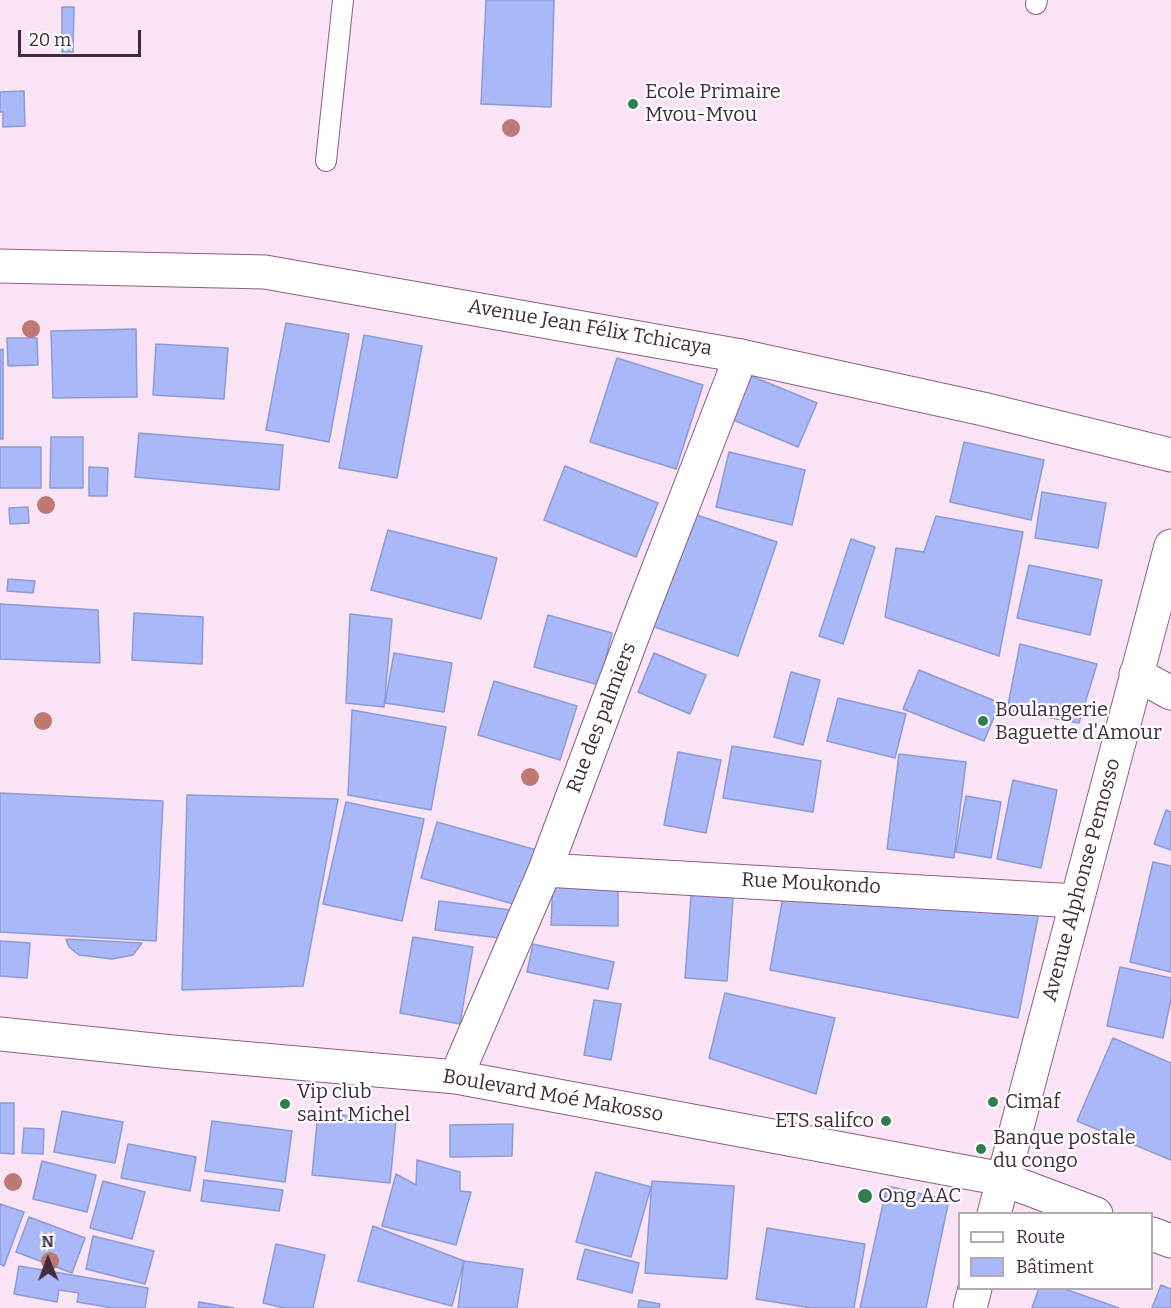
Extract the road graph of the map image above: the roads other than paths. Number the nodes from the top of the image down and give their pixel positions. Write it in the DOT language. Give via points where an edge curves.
graph roads {
  1 [pos="343,0"];
  2 [pos="326,161"];
  3 [pos="0,267"];
  4 [pos="741,356"];
  5 [pos="1171,455"];
  6 [pos="1171,546"];
  7 [pos="1137,674"];
  8 [pos="1171,693"];
  9 [pos="545,870"];
  10 [pos="1076,901"];
  11 [pos="0,1034"];
  12 [pos="456,1077"];
  13 [pos="1003,1179"];
  14 [pos="995,1212"];
  15 [pos="1091,1212"];
  16 [pos="1153,1234"];
  17 [pos="1171,1241"];
  18 [pos="974,1290"];
  19 [pos="970,1308"];
  1 -- 2 [label="lane"];
  3 -- 4 [label="street, Avenue Jean Félix Tchicaya" via="265,272"];
  4 -- 5 [label="street, Avenue Jean Félix Tchicaya"];
  4 -- 9 [label="street, Rue des palmiers"];
  6 -- 7 [label="street, Avenue Alphonse Pemosso"];
  7 -- 8 [label="street"];
  7 -- 10 [label="street, Avenue Alphonse Pemosso"];
  9 -- 10 [label="street, Rue Moukondo"];
  9 -- 12 [label="street, Rue des palmiers"];
  10 -- 13 [label="street, Avenue Alphonse Pemosso"];
  11 -- 12 [label="street, Boulevard Moé Makosso"];
  12 -- 13 [label="street, Boulevard Moé Makosso"];
  13 -- 14 [label="street, Avenue Alphonse Pemosso"];
  13 -- 15 [label="street, Boulevard Moé Makosso"];
  16 -- 17 [label="street"];
  18 -- 19 [label="street"];
}
